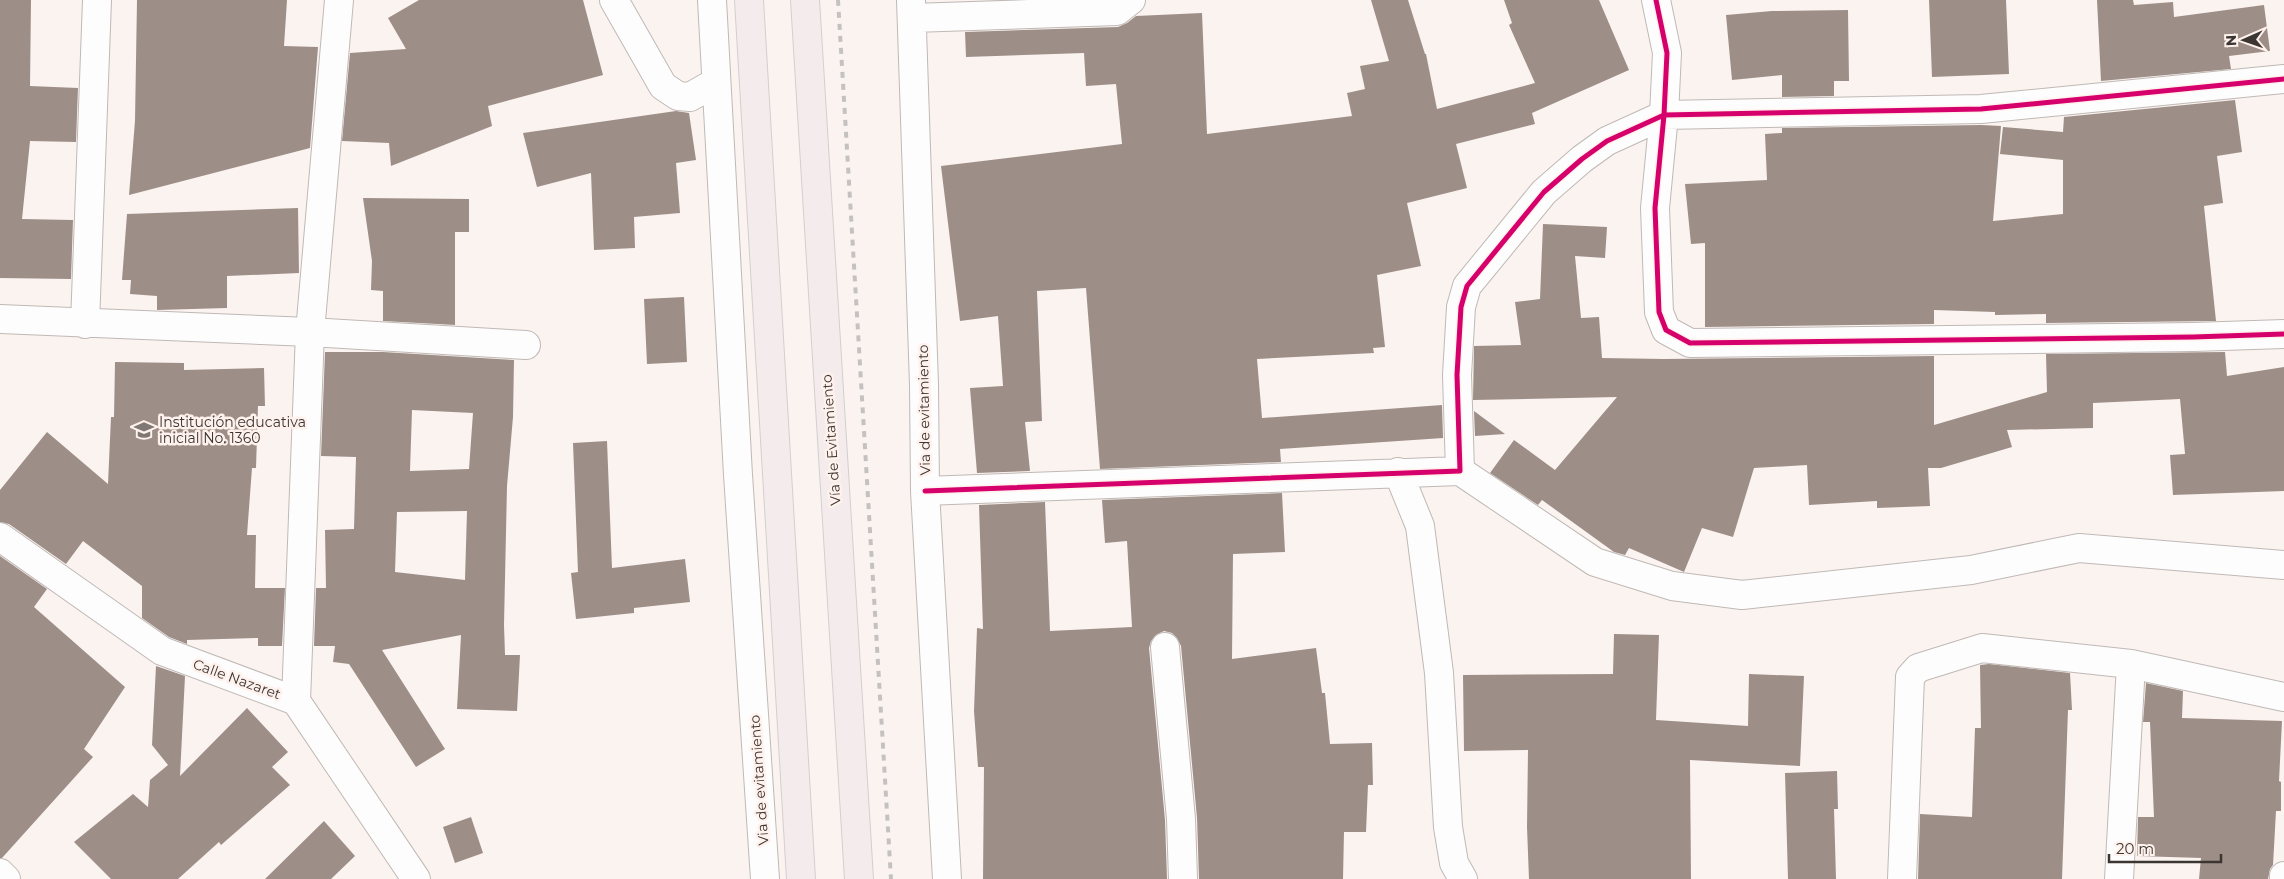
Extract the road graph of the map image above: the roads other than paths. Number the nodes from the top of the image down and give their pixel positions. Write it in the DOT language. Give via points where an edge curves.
graph roads {
  1 [pos="97,0"];
  2 [pos="339,0"];
  3 [pos="614,0"];
  4 [pos="712,0"];
  5 [pos="749,0"];
  6 [pos="805,0"];
  7 [pos="1131,0"];
  8 [pos="1656,0"];
  9 [pos="912,9"];
  10 [pos="2284,79"];
  11 [pos="716,82"];
  12 [pos="1664,115"];
  13 [pos="0,319"];
  14 [pos="85,324"];
  15 [pos="310,332"];
  16 [pos="2284,334"];
  17 [pos="526,346"];
  18 [pos="1460,471"];
  19 [pos="1398,472"];
  20 [pos="925,491"];
  21 [pos="0,537"];
  22 [pos="2284,565"];
  23 [pos="1165,647"];
  24 [pos="2131,664"];
  25 [pos="2284,697"];
  26 [pos="296,701"];
  27 [pos="0,873"];
  28 [pos="6,879"];
  29 [pos="416,879"];
  30 [pos="765,879"];
  31 [pos="801,879"];
  32 [pos="859,879"];
  33 [pos="947,879"];
  34 [pos="1183,879"];
  35 [pos="1464,879"];
  36 [pos="1902,879"];
  37 [pos="2119,879"];
  1 -- 14 [label="street"];
  2 -- 15 [label="street"];
  3 -- 11 [label="street" via="663,86 678,96 690,97"];
  4 -- 11 [label="street, Via de evitamiento"];
  5 -- 31 [label="highway"];
  6 -- 32 [label="highway, Vía de Evitamiento"];
  7 -- 9 [label="street" via="1117,11"];
  8 -- 12 [label="street" via="1667,53"];
  9 -- 20 [label="street, Via de evitamiento"];
  10 -- 12 [label="street" via="1981,109"];
  11 -- 30 [label="street, Via de evitamiento"];
  12 -- 16 [label="street" via="1655,208 1659,312 1666,330 1690,343"];
  12 -- 18 [label="street" via="1607,141 1582,159 1544,192 1467,286 1461,307 1457,375"];
  13 -- 14 [label="street"];
  14 -- 15 [label="street"];
  15 -- 17 [label="street"];
  15 -- 26 [label="street"];
  18 -- 19 [label="street"];
  18 -- 22 [label="street" via="1595,562 1672,586 1742,595 1971,570 2080,548"];
  19 -- 20 [label="street"];
  19 -- 35 [label="street" via="1420,526 1439,673 1448,827 1454,863"];
  20 -- 33 [label="street, Via de evitamiento"];
  21 -- 26 [label="street, Calle Nazaret" via="162,651"];
  23 -- 34 [label="street" via="1181,819"];
  24 -- 25 [label="street"];
  24 -- 36 [label="street" via="1982,648 1918,668 1910,678"];
  24 -- 37 [label="street"];
  26 -- 29 [label="street, Calle Nazaret"];
  27 -- 28 [label="street"];
}
